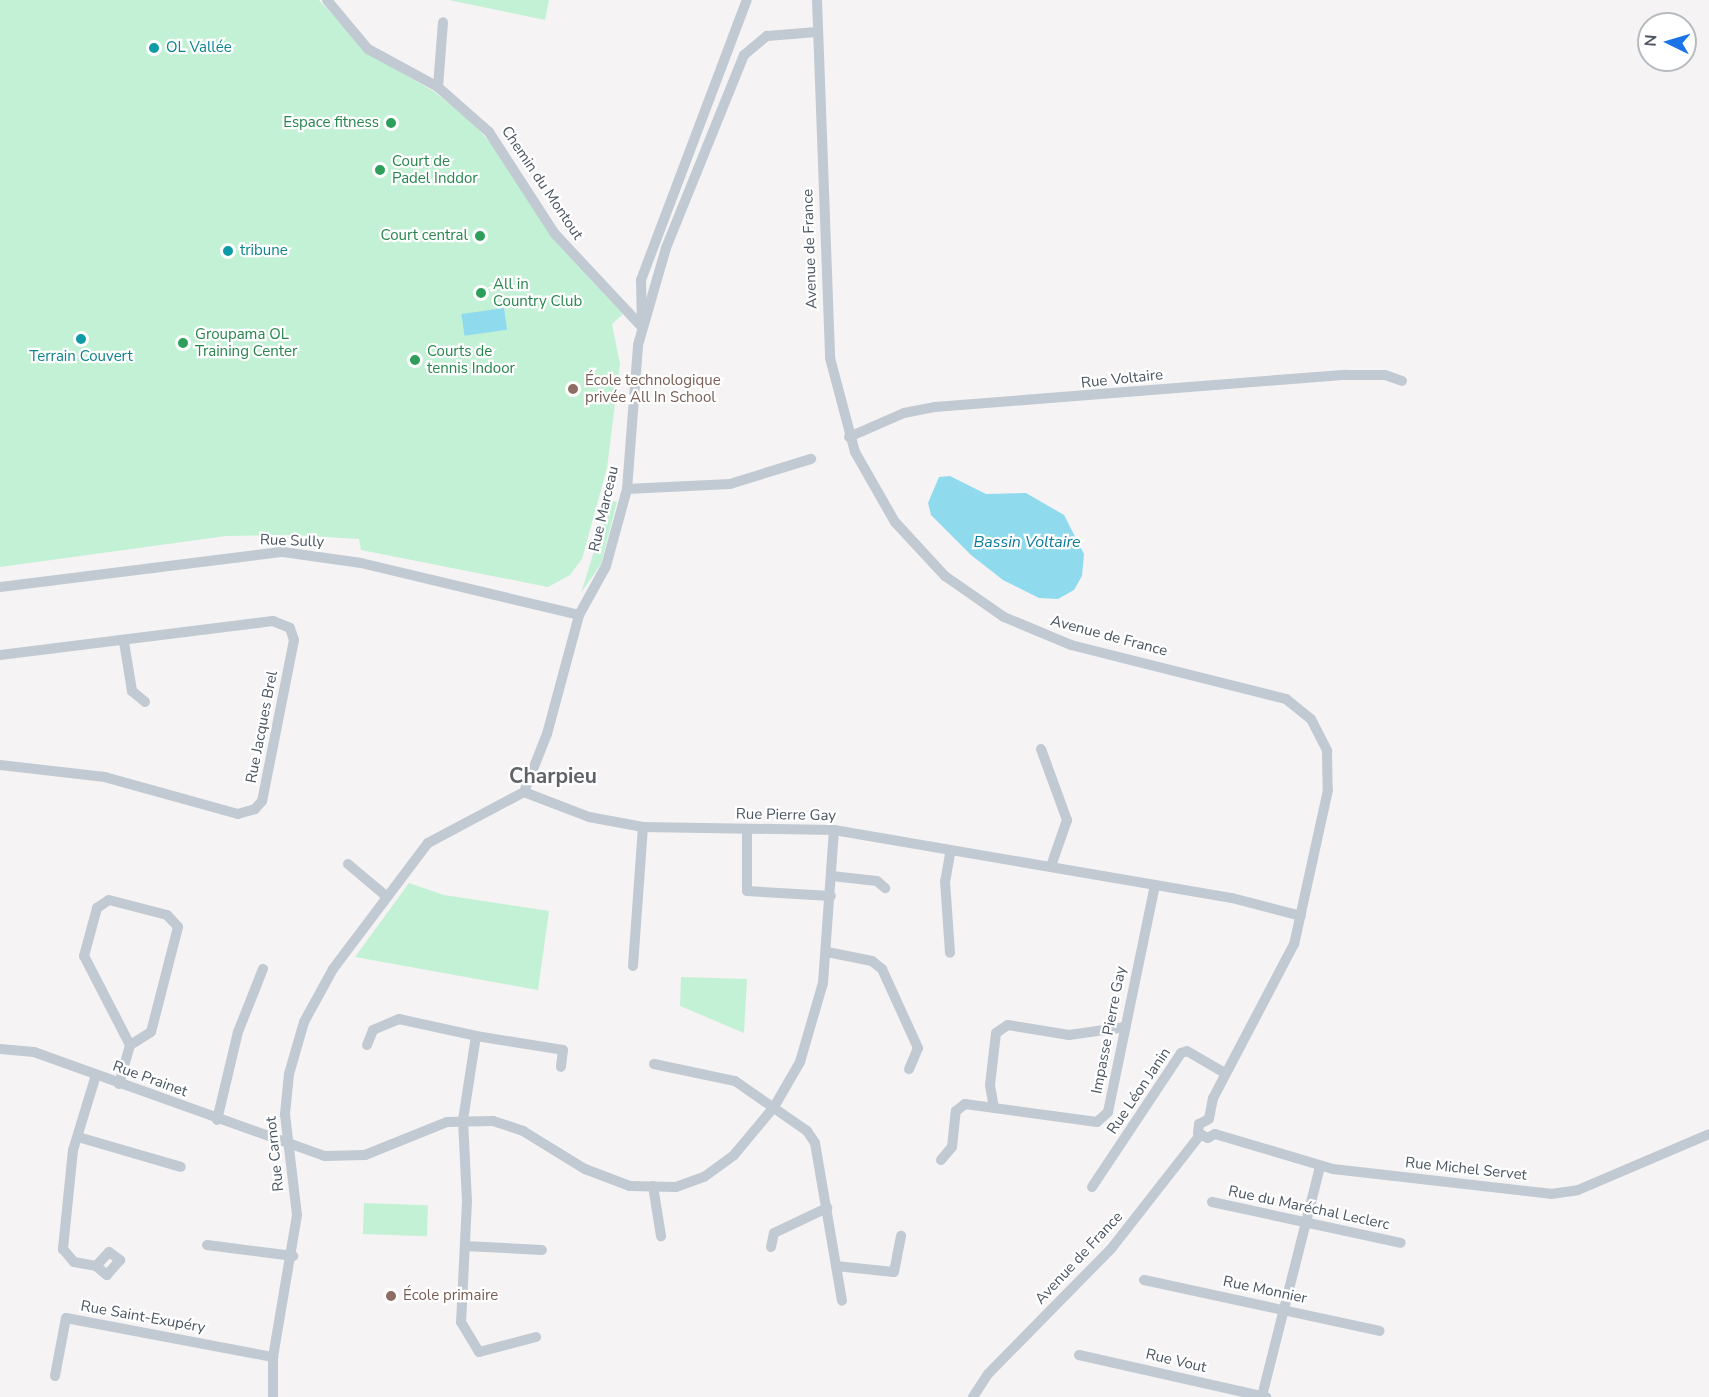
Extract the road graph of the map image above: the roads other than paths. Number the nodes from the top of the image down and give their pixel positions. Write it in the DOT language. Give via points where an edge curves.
graph roads {
  1 [pos="327,0"];
  2 [pos="747,0"];
  3 [pos="817,0"];
  4 [pos="443,22"];
  5 [pos="817,32"];
  6 [pos="438,87"];
  7 [pos="642,327"];
  8 [pos="1402,381"];
  9 [pos="849,437"];
  10 [pos="811,459"];
  11 [pos="627,489"];
  12 [pos="0,587"];
  13 [pos="579,615"];
  14 [pos="124,642"];
  15 [pos="0,655"];
  16 [pos="145,702"];
  17 [pos="1041,749"];
  18 [pos="0,765"];
  19 [pos="524,792"];
  20 [pos="643,827"];
  21 [pos="747,829"];
  22 [pos="834,830"];
  23 [pos="950,854"];
  24 [pos="348,864"];
  25 [pos="1051,866"];
  26 [pos="832,876"];
  27 [pos="1155,885"];
  28 [pos="885,888"];
  29 [pos="831,896"];
  30 [pos="387,897"];
  31 [pos="1301,916"];
  32 [pos="827,952"];
  33 [pos="950,953"];
  34 [pos="633,966"];
  35 [pos="263,969"];
  36 [pos="1125,1027"];
  37 [pos="476,1036"];
  38 [pos="130,1045"];
  39 [pos="367,1045"];
  40 [pos="0,1049"];
  41 [pos="654,1064"];
  42 [pos="561,1067"];
  43 [pos="909,1069"];
  44 [pos="1225,1072"];
  45 [pos="96,1075"];
  46 [pos="119,1084"];
  47 [pos="774,1107"];
  48 [pos="994,1108"];
  49 [pos="1209,1119"];
  50 [pos="217,1120"];
  51 [pos="462,1120"];
  52 [pos="1215,1134"];
  53 [pos="1709,1134"];
  54 [pos="1200,1135"];
  55 [pos="78,1137"];
  56 [pos="288,1146"];
  57 [pos="941,1160"];
  58 [pos="181,1167"];
  59 [pos="1320,1167"];
  60 [pos="653,1186"];
  61 [pos="1092,1187"];
  62 [pos="1212,1202"];
  63 [pos="827,1208"];
  64 [pos="1306,1223"];
  65 [pos="661,1236"];
  66 [pos="901,1236"];
  67 [pos="1401,1243"];
  68 [pos="207,1245"];
  69 [pos="465,1246"];
  70 [pos="771,1247"];
  71 [pos="542,1250"];
  72 [pos="293,1256"];
  73 [pos="96,1266"];
  74 [pos="836,1266"];
  75 [pos="1144,1280"];
  76 [pos="842,1301"];
  77 [pos="1284,1309"];
  78 [pos="1380,1331"];
  79 [pos="536,1337"];
  80 [pos="1079,1355"];
  81 [pos="273,1357"];
  82 [pos="55,1376"];
  83 [pos="1264,1396"];
  84 [pos="273,1397"];
  85 [pos="973,1397"];
  1 -- 6 [label="street, Chemin du Montout" via="368,49"];
  2 -- 7 [label="street, Rue Marceau" via="641,280"];
  3 -- 5 [label="street"];
  4 -- 6 [label="street"];
  5 -- 7 [label="street, Rue Marceau" via="767,36 744,55 666,248"];
  5 -- 9 [label="street, Avenue de France" via="830,358"];
  6 -- 7 [label="street, Chemin du Montout" via="489,132 555,234"];
  7 -- 11 [label="street, Rue Marceau"];
  8 -- 9 [label="street, Rue Voltaire" via="1385,375 1346,375 935,407 904,412"];
  9 -- 31 [label="street, Avenue de France" via="895,522 945,576 979,602 1071,645 1255,687 1286,699 1311,719 1327,751 1329,777"];
  10 -- 11 [label="street" via="730,484"];
  11 -- 13 [label="street, Rue Marceau" via="606,567"];
  12 -- 13 [label="street, Rue Sully" via="283,552 361,563"];
  13 -- 19 [label="street, Rue Marceau" via="547,735"];
  14 -- 15 [label="street, Rue Jacques Brel"];
  14 -- 16 [label="street" via="132,691"];
  14 -- 18 [label="street, Rue Jacques Brel" via="273,621 290,628 294,640 262,801 255,809 238,814 105,777"];
  17 -- 25 [label="street" via="1067,820"];
  19 -- 20 [label="street, Rue Pierre Gay" via="589,817"];
  19 -- 30 [label="street, Rue Carnot" via="447,828 428,843"];
  20 -- 21 [label="street, Rue Pierre Gay"];
  20 -- 34 [label="street"];
  21 -- 22 [label="street, Rue Pierre Gay"];
  21 -- 29 [label="street" via="747,891"];
  22 -- 23 [label="street, Rue Pierre Gay"];
  22 -- 26 [label="street"];
  23 -- 25 [label="street, Rue Pierre Gay"];
  23 -- 33 [label="street" via="945,881"];
  24 -- 30 [label="street"];
  25 -- 27 [label="street, Rue Pierre Gay"];
  26 -- 28 [label="street" via="877,881"];
  26 -- 29 [label="street"];
  27 -- 31 [label="street, Rue Pierre Gay"];
  27 -- 36 [label="street, Impasse Pierre Gay"];
  29 -- 32 [label="street"];
  30 -- 56 [label="street, Rue Carnot" via="333,969 304,1022 289,1074"];
  31 -- 44 [label="street, Avenue de France" via="1281,973"];
  32 -- 43 [label="street" via="872,961 882,969 918,1048"];
  32 -- 47 [label="street" via="812,1032"];
  35 -- 50 [label="street" via="238,1032"];
  36 -- 48 [label="street, Impasse Pierre Gay" via="1108,1112 1097,1122"];
  36 -- 48 [label="street" via="1069,1035 1008,1025 996,1033 990,1085"];
  37 -- 39 [label="street" via="399,1019 373,1030"];
  37 -- 42 [label="street" via="563,1050"];
  37 -- 51 [label="street"];
  38 -- 38 [label="street" via="84,956 97,908 109,900 167,915 178,927 150,1032"];
  38 -- 46 [label="street"];
  40 -- 45 [label="street, Rue Prainet" via="34,1052"];
  41 -- 47 [label="street" via="735,1081"];
  44 -- 49 [label="street, Avenue de France"];
  44 -- 61 [label="street, Rue Léon Janin" via="1187,1051 1181,1053"];
  45 -- 46 [label="street, Rue Prainet"];
  45 -- 55 [label="street"];
  46 -- 50 [label="street, Rue Prainet"];
  47 -- 60 [label="street" via="734,1155 704,1177 676,1187"];
  47 -- 63 [label="street" via="815,1143"];
  48 -- 57 [label="street, Impasse Pierre Gay" via="965,1104 956,1111 952,1147"];
  49 -- 52 [label="street" via="1216,1125"];
  49 -- 54 [label="street, Avenue de France" via="1198,1124"];
  50 -- 56 [label="street, Rue Prainet"];
  51 -- 56 [label="street, Rue Prainet" via="365,1155 325,1155"];
  51 -- 60 [label="street" via="493,1121 524,1131 585,1169 630,1186"];
  51 -- 69 [label="street"];
  52 -- 54 [label="street"];
  52 -- 59 [label="street, Rue Michel Servet"];
  53 -- 59 [label="street, Rue Michel Servet" via="1578,1190 1551,1194"];
  54 -- 85 [label="street, Avenue de France" via="1111,1249 988,1374"];
  55 -- 58 [label="street"];
  55 -- 73 [label="street" via="63,1249 74,1262"];
  56 -- 72 [label="street, Rue Carnot" via="297,1215"];
  59 -- 64 [label="street"];
  60 -- 65 [label="street"];
  62 -- 64 [label="street, Rue du Maréchal Leclerc"];
  63 -- 70 [label="street" via="774,1233"];
  63 -- 74 [label="street"];
  64 -- 67 [label="street, Rue du Maréchal Leclerc"];
  64 -- 77 [label="street"];
  66 -- 74 [label="street" via="894,1272"];
  68 -- 72 [label="street"];
  69 -- 71 [label="street"];
  69 -- 79 [label="street" via="461,1322 479,1352"];
  72 -- 81 [label="street, Rue Carnot"];
  74 -- 76 [label="street"];
  75 -- 77 [label="street, Rue Monnier"];
  77 -- 78 [label="street, Rue Monnier"];
  77 -- 83 [label="street"];
  80 -- 83 [label="street, Rue Vout"];
  81 -- 82 [label="street, Rue Saint-Exupéry" via="66,1318"];
  81 -- 84 [label="street, Rue Carnot"];
}
